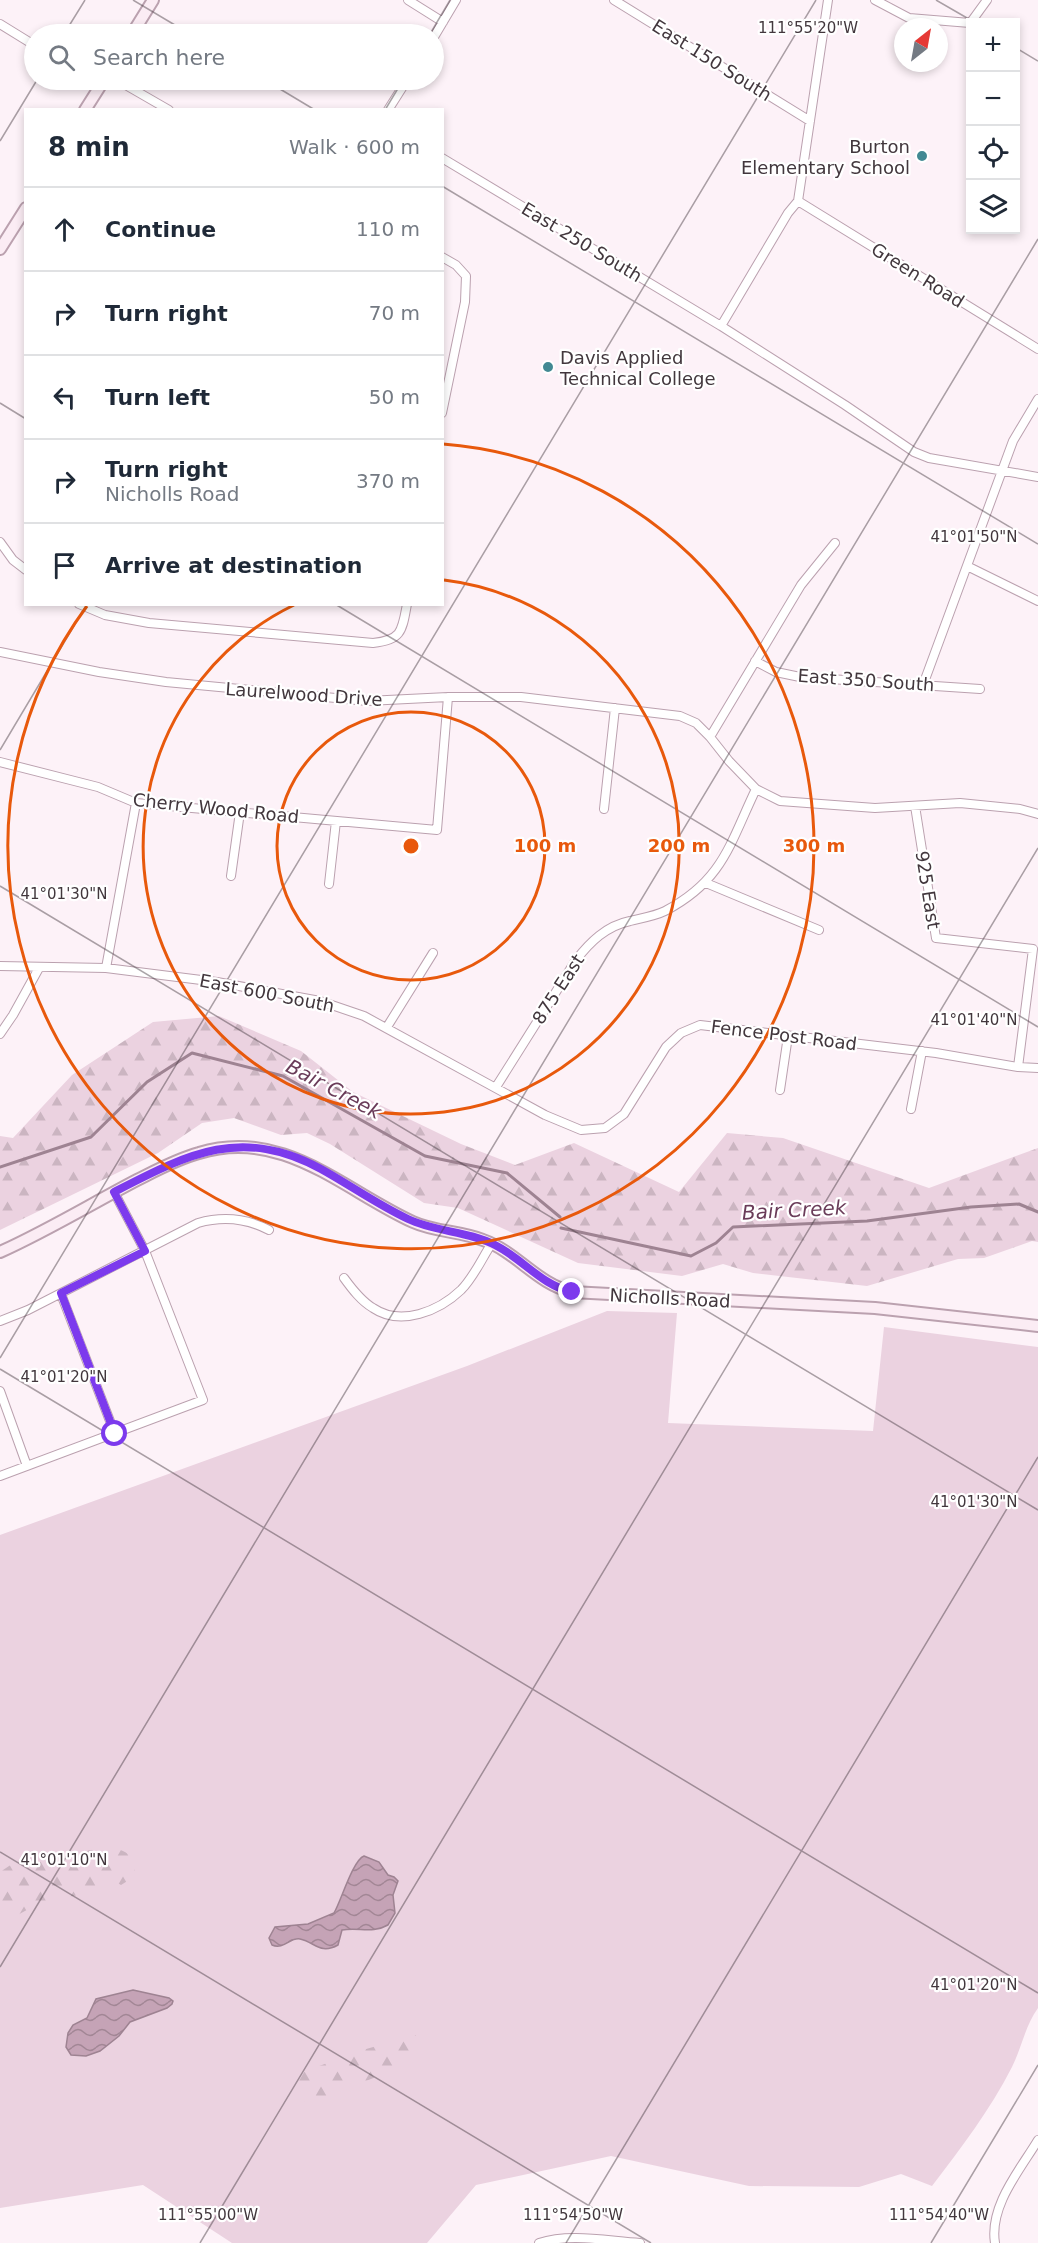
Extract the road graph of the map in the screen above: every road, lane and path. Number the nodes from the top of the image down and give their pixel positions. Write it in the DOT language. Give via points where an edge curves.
graph roads {
  1 [pos="153,0"];
  2 [pos="408,0"];
  3 [pos="456,0"];
  4 [pos="614,0"];
  5 [pos="828,0"];
  6 [pos="875,0"];
  7 [pos="987,0"];
  8 [pos="974,18"];
  9 [pos="443,21"];
  10 [pos="966,23"];
  11 [pos="0,24"];
  12 [pos="138,24"];
  13 [pos="441,24"];
  14 [pos="24,39"];
  15 [pos="95,90"];
  16 [pos="134,90"];
  17 [pos="401,90"];
  18 [pos="86,108"];
  19 [pos="166,108"];
  20 [pos="389,108"];
  21 [pos="810,121"];
  22 [pos="444,159"];
  23 [pos="798,201"];
  24 [pos="24,211"];
  25 [pos="0,249"];
  26 [pos="444,258"];
  27 [pos="721,326"];
  28 [pos="1038,349"];
  29 [pos="1038,399"];
  30 [pos="444,403"];
  31 [pos="1002,471"];
  32 [pos="1038,477"];
  33 [pos="0,542"];
  34 [pos="835,543"];
  35 [pos="967,566"];
  36 [pos="24,568"];
  37 [pos="1038,601"];
  38 [pos="84,606"];
  39 [pos="407,606"];
  40 [pos="0,652"];
  41 [pos="755,661"];
  42 [pos="923,685"];
  43 [pos="980,689"];
  44 [pos="448,697"];
  45 [pos="615,708"];
  46 [pos="710,737"];
  47 [pos="0,762"];
  48 [pos="756,789"];
  49 [pos="136,803"];
  50 [pos="915,806"];
  51 [pos="604,809"];
  52 [pos="240,812"];
  53 [pos="1038,814"];
  54 [pos="336,821"];
  55 [pos="231,876"];
  56 [pos="706,883"];
  57 [pos="329,884"];
  58 [pos="819,930"];
  59 [pos="433,952"];
  60 [pos="0,966"];
  61 [pos="39,968"];
  62 [pos="106,968"];
  63 [pos="387,1027"];
  64 [pos="0,1034"];
  65 [pos="788,1036"];
  66 [pos="922,1051"];
  67 [pos="1018,1067"];
  68 [pos="1038,1068"];
  69 [pos="496,1087"];
  70 [pos="780,1090"];
  71 [pos="911,1109"];
  72 [pos="545,1115"];
  73 [pos="114,1192"];
  74 [pos="269,1230"];
  75 [pos="492,1243"];
  76 [pos="145,1251"];
  77 [pos="0,1252"];
  78 [pos="344,1278"];
  79 [pos="61,1293"];
  80 [pos="0,1321"];
  81 [pos="1038,1326"];
  82 [pos="0,1391"];
  83 [pos="115,1434"];
  84 [pos="27,1466"];
  85 [pos="0,1476"];
  86 [pos="1038,2140"];
  87 [pos="539,2243"];
  88 [pos="639,2243"];
  89 [pos="995,2243"];
  1 -- 12 [label="street"];
  2 -- 9 [label="street"];
  3 -- 9 [label="street"];
  4 -- 21 [label="street, East 150 South"];
  5 -- 21 [label="street"];
  6 -- 10 [label="street" via="909,18"];
  7 -- 8 [label="street"];
  9 -- 13 [label="street"];
  11 -- 14 [label="street"];
  15 -- 18 [label="street"];
  16 -- 19 [label="street"];
  17 -- 20 [label="street"];
  21 -- 23 [label="street"];
  22 -- 27 [label="street, East 250 South"];
  23 -- 27 [label="street"];
  23 -- 28 [label="street, Green Road"];
  24 -- 25 [label="street"];
  26 -- 30 [label="street" via="466,276 465,302"];
  27 -- 31 [label="street, East 250 South" via="922,455"];
  29 -- 31 [label="street" via="1012,441"];
  31 -- 32 [label="street"];
  31 -- 35 [label="street"];
  33 -- 36 [label="street"];
  34 -- 41 [label="street" via="801,585"];
  35 -- 37 [label="street"];
  35 -- 42 [label="street"];
  38 -- 39 [label="street" via="105,615 149,623 373,643 391,641 402,630"];
  40 -- 44 [label="street, Laurelwood Drive" via="177,684 367,701"];
  41 -- 42 [label="street, East 350 South" via="776,672 800,677"];
  41 -- 46 [label="street"];
  42 -- 43 [label="street, East 350 South"];
  44 -- 45 [label="street, Laurelwood Drive" via="521,697"];
  44 -- 54 [label="street, Cherry Wood Road" via="436,830"];
  45 -- 46 [label="street, Laurelwood Drive" via="680,716 696,723"];
  45 -- 51 [label="street"];
  46 -- 48 [label="street, Laurelwood Drive"];
  47 -- 49 [label="street, Cherry Wood Road" via="99,787"];
  48 -- 50 [label="street" via="780,801 875,808"];
  48 -- 56 [label="street, 875 East" via="731,846"];
  49 -- 52 [label="street, Cherry Wood Road"];
  49 -- 62 [label="street"];
  50 -- 53 [label="street" via="960,803"];
  50 -- 67 [label="street, 925 East" via="936,938 1033,949"];
  52 -- 54 [label="street, Cherry Wood Road"];
  52 -- 55 [label="street"];
  54 -- 57 [label="street"];
  56 -- 58 [label="street"];
  56 -- 69 [label="street, 875 East" via="663,912 606,930 588,945"];
  59 -- 63 [label="street"];
  60 -- 61 [label="street, East 600 South"];
  61 -- 62 [label="street, East 600 South"];
  61 -- 64 [label="street"];
  62 -- 63 [label="street, East 600 South" via="320,1000"];
  63 -- 69 [label="street, East 600 South"];
  65 -- 66 [label="street, Fence Post Road"];
  65 -- 70 [label="street"];
  65 -- 72 [label="street, Fence Post Road" via="700,1025 681,1033 666,1047 624,1114 605,1128 581,1130"];
  66 -- 67 [label="street, Fence Post Road"];
  66 -- 71 [label="street"];
  67 -- 68 [label="street, Fence Post Road"];
  69 -- 72 [label="street, East 600 South"];
  73 -- 75 [label="street, Nicholls Road" via="202,1152 228,1148 266,1150 308,1162 416,1223"];
  73 -- 76 [label="street"];
  73 -- 77 [label="street, Nicholls Road"];
  74 -- 76 [label="street" via="242,1220 219,1218 177,1232"];
  75 -- 78 [label="street" via="462,1289 447,1302 414,1315 393,1316 372,1308"];
  75 -- 81 [label="street, Nicholls Road" via="555,1286 582,1293 875,1308"];
  76 -- 79 [label="street"];
  76 -- 83 [label="street" via="203,1400"];
  79 -- 80 [label="street"];
  79 -- 83 [label="street"];
  82 -- 84 [label="street"];
  83 -- 84 [label="street"];
  84 -- 85 [label="street"];
  86 -- 89 [label="street" via="998,2211"];
  87 -- 88 [label="street" via="567,2238"];
}
